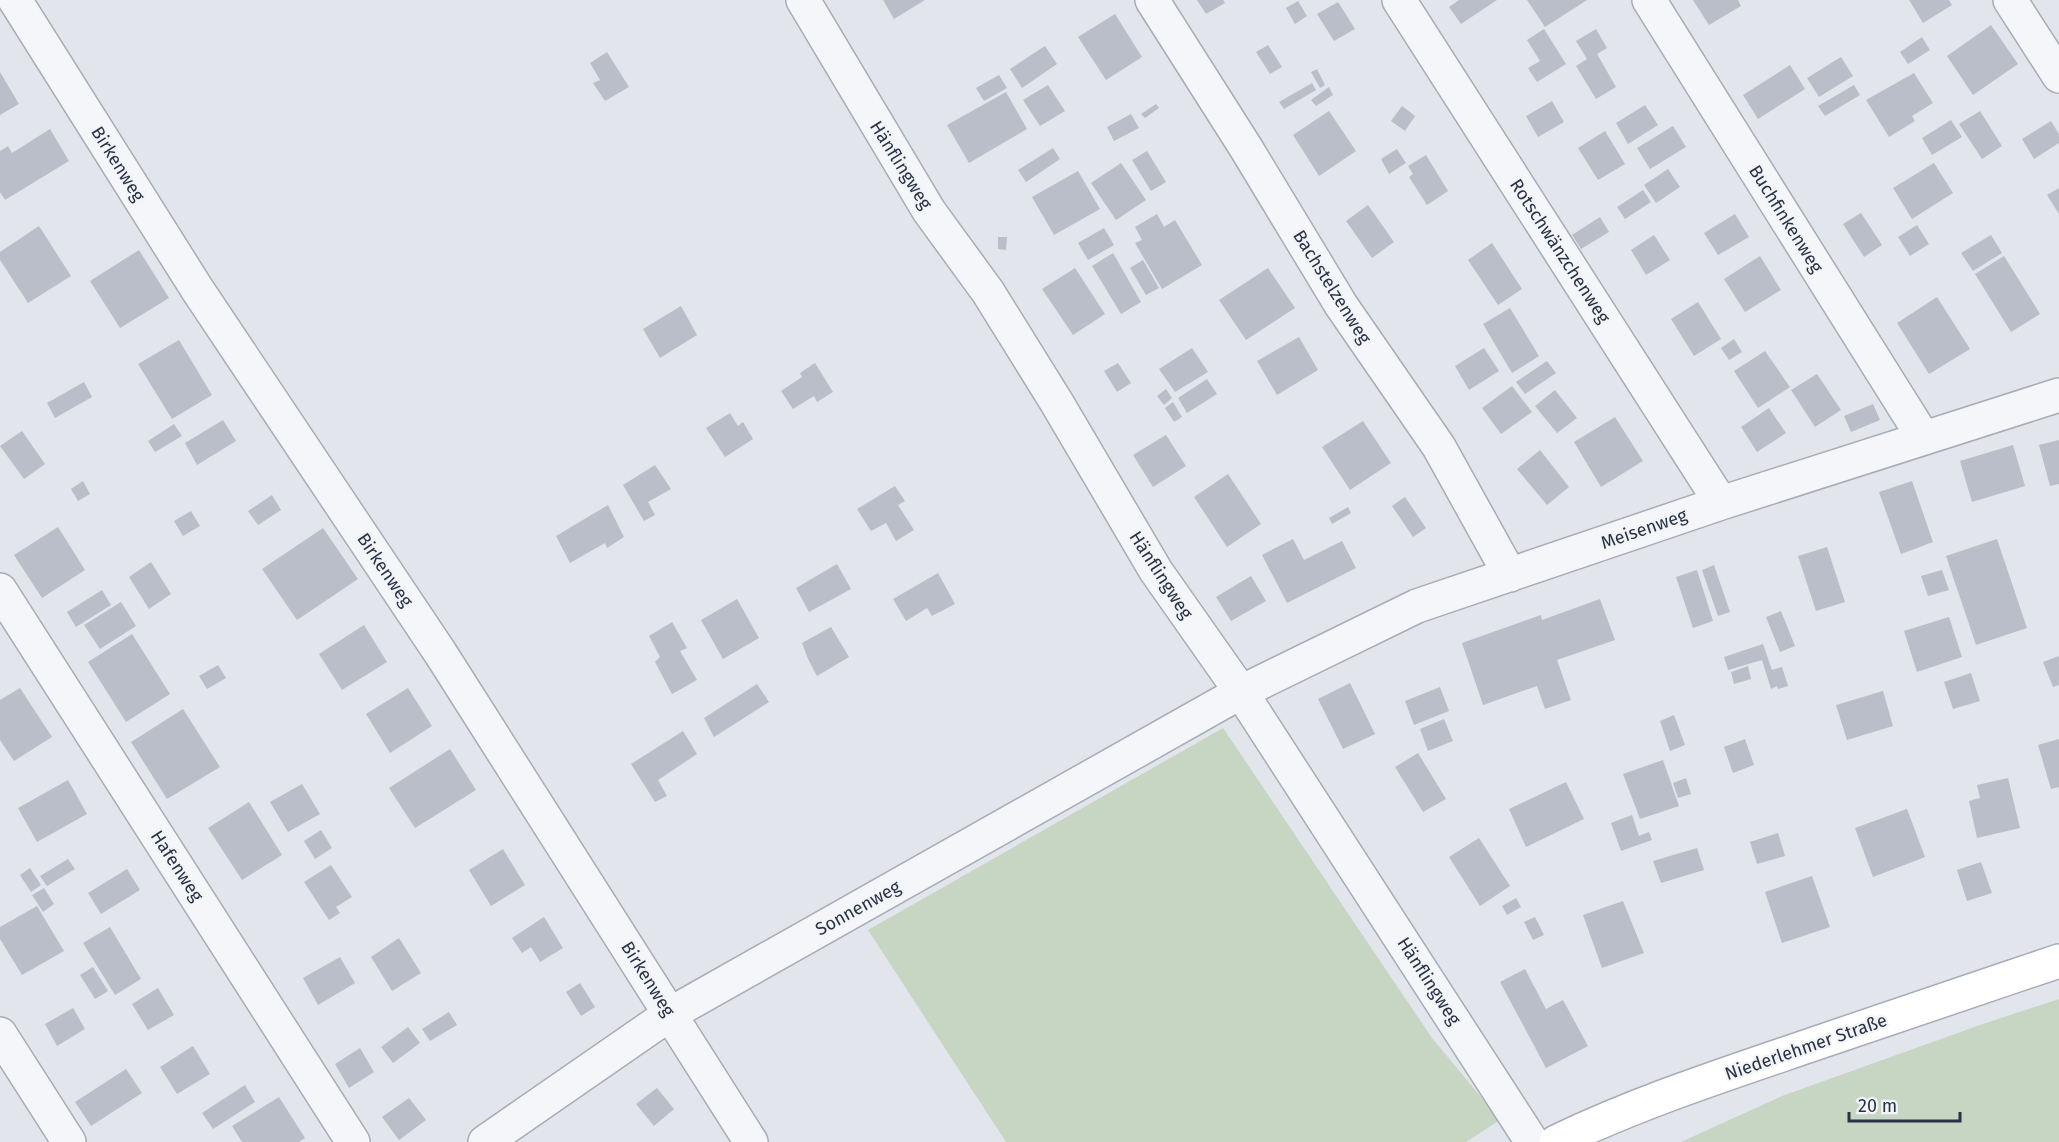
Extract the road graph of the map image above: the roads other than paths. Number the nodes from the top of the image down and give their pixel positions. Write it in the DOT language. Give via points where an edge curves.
graph roads {
  1 [pos="15,0"];
  2 [pos="803,0"];
  3 [pos="1152,0"];
  4 [pos="1399,0"];
  5 [pos="1649,0"];
  6 [pos="2010,0"];
  7 [pos="2059,76"];
  8 [pos="2059,395"];
  9 [pos="1923,437"];
  10 [pos="1721,503"];
  11 [pos="1510,574"];
  12 [pos="0,590"];
  13 [pos="1241,692"];
  14 [pos="2059,962"];
  15 [pos="670,1014"];
  16 [pos="0,1034"];
  17 [pos="69,1142"];
  18 [pos="353,1142"];
  19 [pos="485,1142"];
  20 [pos="751,1142"];
  21 [pos="1532,1142"];
  22 [pos="1556,1142"];
  1 -- 15 [label="street, Birkenweg" via="197,289 441,654"];
  2 -- 13 [label="street, Hänflingweg" via="929,211 988,292 1057,403 1156,572"];
  3 -- 11 [label="street, Bachstelzenweg" via="1341,305 1439,447"];
  4 -- 10 [label="street, Rotschwänzchenweg"];
  5 -- 9 [label="street, Buchfinkenweg"];
  6 -- 7 [label="street"];
  8 -- 9 [label="street, Meisenweg"];
  9 -- 10 [label="street, Meisenweg"];
  10 -- 11 [label="street, Meisenweg"];
  11 -- 13 [label="street, Meisenweg" via="1417,606"];
  12 -- 18 [label="street, Hafenweg"];
  13 -- 15 [label="street, Sonnenweg"];
  13 -- 21 [label="street, Hänflingweg"];
  14 -- 22 [label="main road, Niederlehmer Straße" via="1739,1070 1623,1112"];
  15 -- 19 [label="street, Sonnenweg"];
  15 -- 20 [label="street, Birkenweg"];
  16 -- 17 [label="street"];
}
